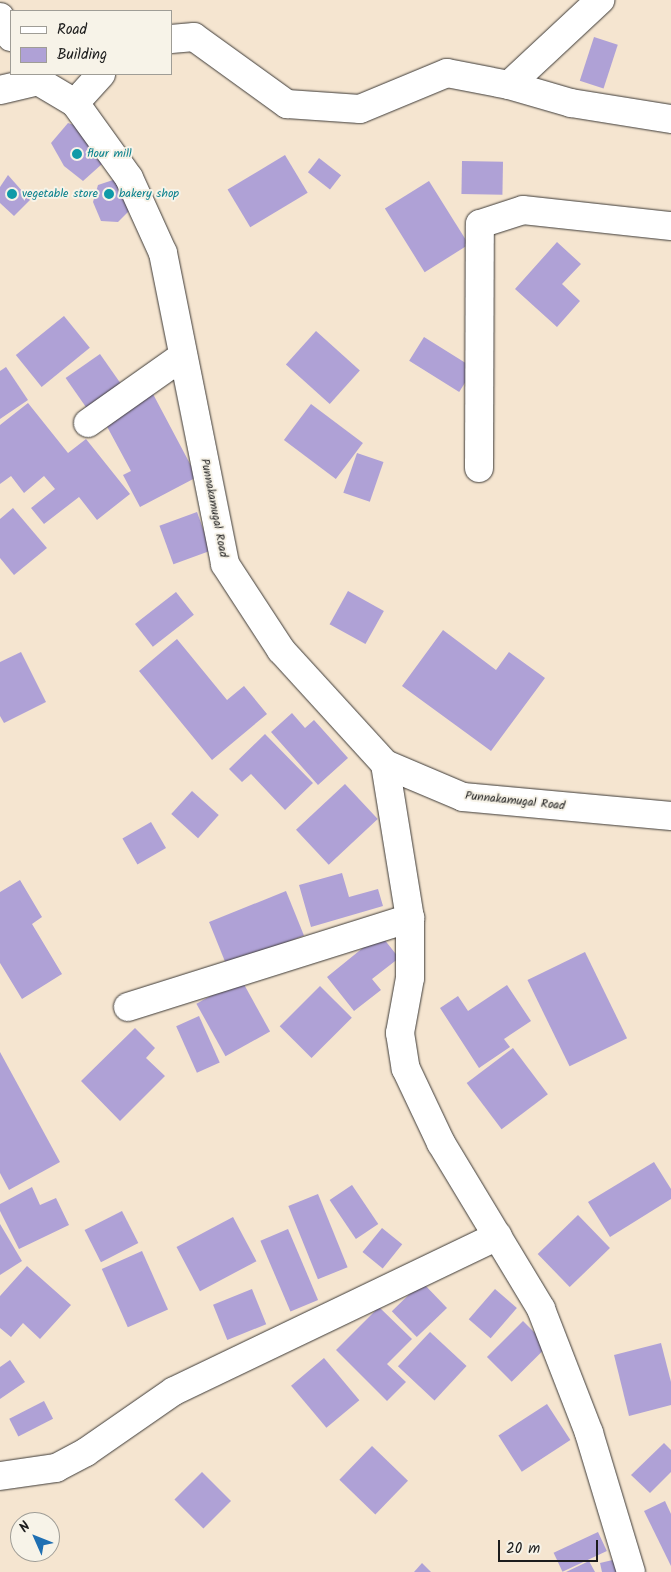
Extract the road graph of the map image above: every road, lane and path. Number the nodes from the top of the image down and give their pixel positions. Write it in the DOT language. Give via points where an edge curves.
graph roads {
  1 [pos="600,0"];
  2 [pos="0,17"];
  3 [pos="10,35"];
  4 [pos="172,39"];
  5 [pos="100,75"];
  6 [pos="36,77"];
  7 [pos="509,85"];
  8 [pos="0,90"];
  9 [pos="75,103"];
  10 [pos="671,120"];
  11 [pos="671,226"];
  12 [pos="184,356"];
  13 [pos="88,423"];
  14 [pos="479,468"];
  15 [pos="385,764"];
  16 [pos="671,816"];
  17 [pos="410,918"];
  18 [pos="128,1007"];
  19 [pos="498,1236"];
  20 [pos="0,1476"];
  21 [pos="631,1572"];
  1 -- 7 [label="street"];
  2 -- 3 [label="street"];
  4 -- 7 [label="street" via="194,37 287,104 360,109 448,73"];
  5 -- 9 [label="street"];
  6 -- 8 [label="street, Punnakamugal Road"];
  6 -- 9 [label="street, Punnakamugal Road"];
  7 -- 10 [label="street" via="571,102"];
  9 -- 12 [label="street, Punnakamugal Road" via="129,178 163,253"];
  11 -- 14 [label="street" via="523,210 480,224"];
  12 -- 13 [label="street"];
  12 -- 15 [label="street, Punnakamugal Road" via="225,564 282,650"];
  15 -- 16 [label="street, Punnakamugal Road" via="462,797"];
  15 -- 17 [label="street"];
  17 -- 18 [label="street"];
  17 -- 19 [label="street" via="410,978 400,1033 406,1069 440,1143"];
  19 -- 20 [label="street" via="174,1391 86,1452 56,1468"];
  19 -- 21 [label="street" via="542,1309 589,1432"];
}
